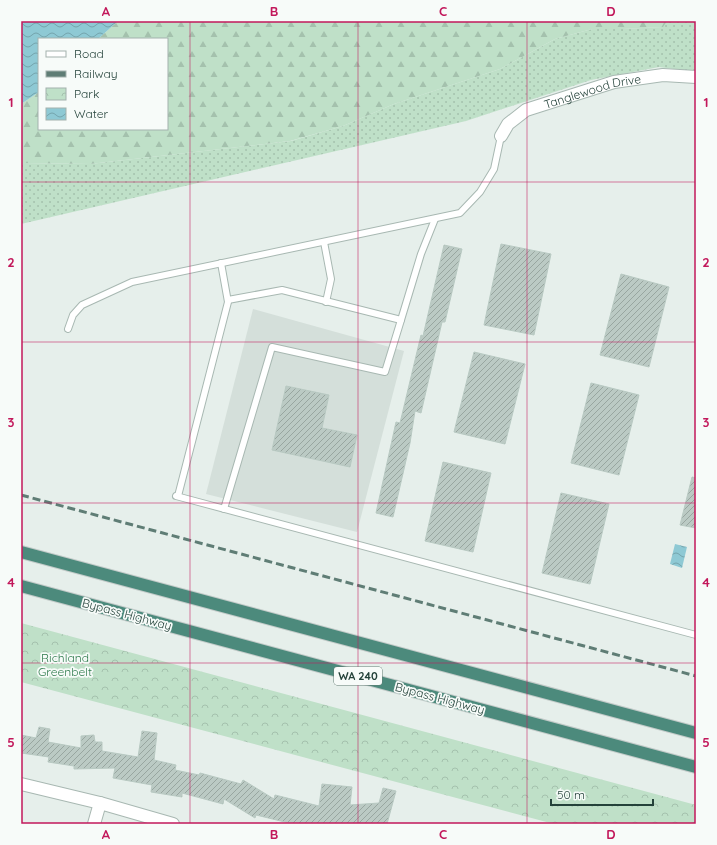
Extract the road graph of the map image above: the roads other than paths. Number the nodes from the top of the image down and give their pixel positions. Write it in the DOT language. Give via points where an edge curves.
graph roads {
  1 [pos="696,77"];
  2 [pos="501,136"];
  3 [pos="435,219"];
  4 [pos="324,242"];
  5 [pos="221,263"];
  6 [pos="228,300"];
  7 [pos="326,302"];
  8 [pos="401,320"];
  9 [pos="68,329"];
  10 [pos="224,509"];
  11 [pos="21,552"];
  12 [pos="21,586"];
  13 [pos="696,635"];
  14 [pos="696,733"];
  15 [pos="696,767"];
  16 [pos="21,784"];
  17 [pos="100,803"];
  18 [pos="94,824"];
  19 [pos="173,824"];
  1 -- 2 [label="street, Tanglewood Drive" via="663,75 614,82 526,110 508,124"];
  2 -- 3 [label="lane" via="494,169 480,192 460,213"];
  3 -- 4 [label="lane"];
  3 -- 8 [label="lane" via="421,254"];
  4 -- 5 [label="lane"];
  4 -- 7 [label="lane" via="331,279"];
  5 -- 6 [label="lane"];
  5 -- 9 [label="lane" via="127,284 82,305 73,315"];
  6 -- 7 [label="lane" via="282,290"];
  6 -- 10 [label="lane" via="177,496"];
  7 -- 8 [label="lane"];
  8 -- 10 [label="lane" via="385,372 272,347"];
  10 -- 13 [label="lane"];
  11 -- 14 [label="highway, WA 240"];
  12 -- 15 [label="highway, Bypass Highway / WA 240"];
  16 -- 17 [label="street"];
  17 -- 18 [label="street"];
  17 -- 19 [label="street"];
}
